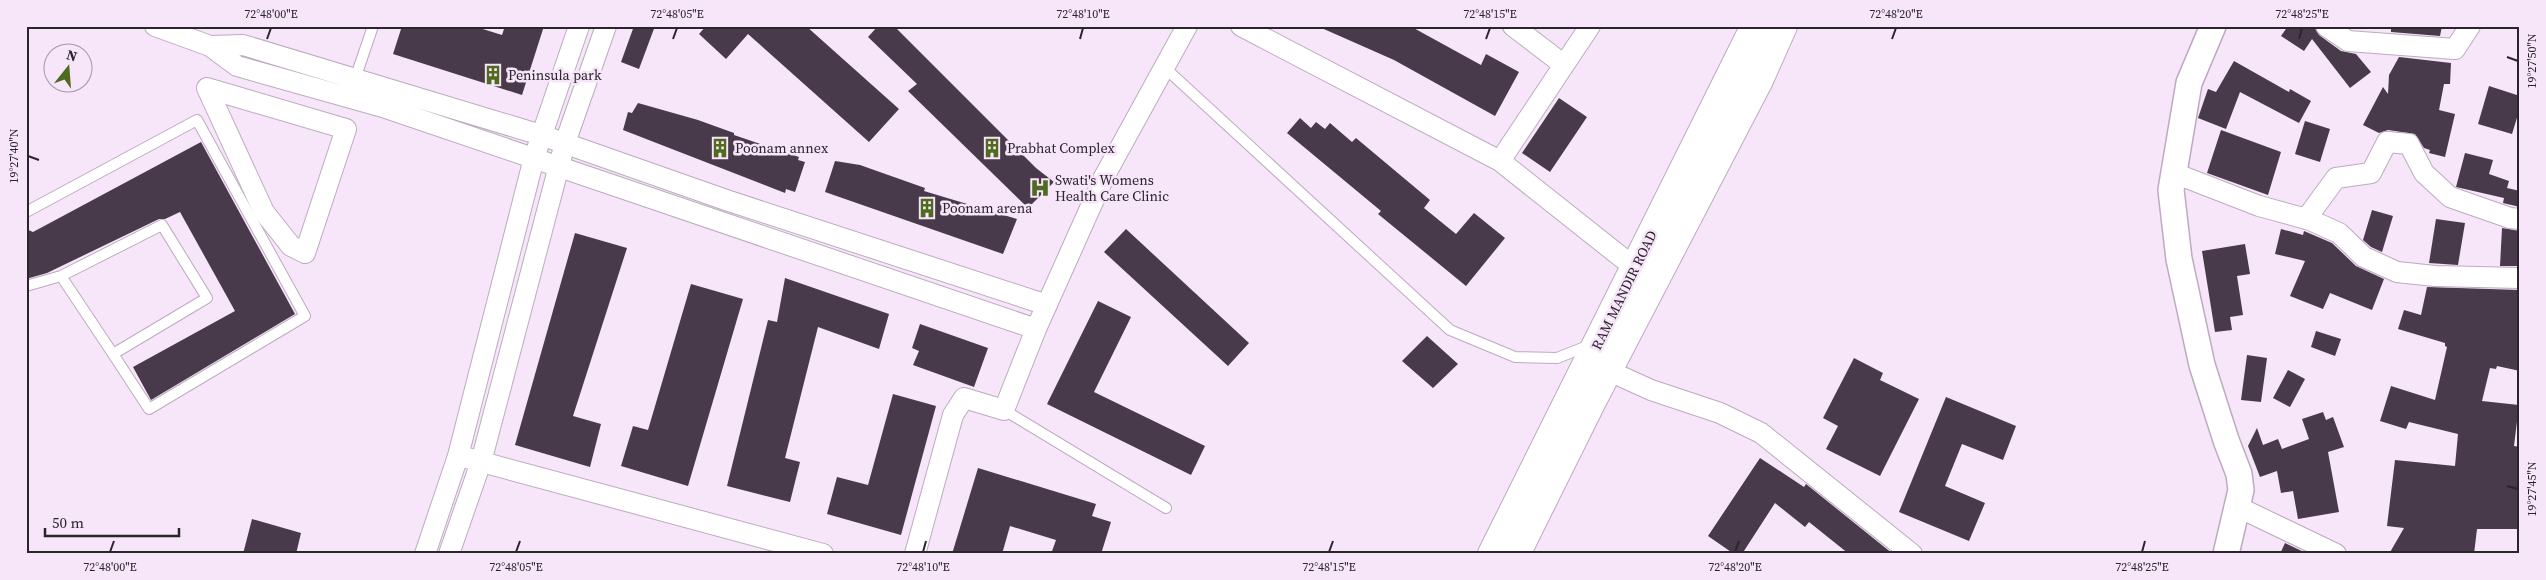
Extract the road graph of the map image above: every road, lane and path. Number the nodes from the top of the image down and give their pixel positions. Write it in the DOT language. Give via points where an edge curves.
graph roads {
  1 [pos="155,26"];
  2 [pos="373,26"];
  3 [pos="579,26"];
  4 [pos="606,26"];
  5 [pos="1187,26"];
  6 [pos="1241,26"];
  7 [pos="1513,26"];
  8 [pos="1590,26"];
  9 [pos="1755,26"];
  10 [pos="2213,26"];
  11 [pos="2326,26"];
  12 [pos="2470,26"];
  13 [pos="1781,27"];
  14 [pos="210,46"];
  15 [pos="1564,64"];
  16 [pos="1164,67"];
  17 [pos="355,79"];
  18 [pos="330,91"];
  19 [pos="321,121"];
  20 [pos="541,134"];
  21 [pos="565,143"];
  22 [pos="534,158"];
  23 [pos="1500,161"];
  24 [pos="559,167"];
  25 [pos="2174,174"];
  26 [pos="26,212"];
  27 [pos="2306,219"];
  28 [pos="2520,219"];
  29 [pos="1646,273"];
  30 [pos="61,276"];
  31 [pos="2520,278"];
  32 [pos="26,286"];
  33 [pos="1047,305"];
  34 [pos="1036,329"];
  35 [pos="113,354"];
  36 [pos="1599,358"];
  37 [pos="1004,410"];
  38 [pos="458,456"];
  39 [pos="480,462"];
  40 [pos="2238,507"];
  41 [pos="1166,508"];
  42 [pos="425,554"];
  43 [pos="449,554"];
  44 [pos="822,554"];
  45 [pos="915,554"];
  46 [pos="1492,554"];
  47 [pos="1516,554"];
  48 [pos="1912,554"];
  49 [pos="2226,554"];
  50 [pos="2336,554"];
  1 -- 14 [label="street"];
  2 -- 17 [label="lane"];
  3 -- 20 [label="street"];
  4 -- 21 [label="street"];
  5 -- 16 [label="street"];
  6 -- 23 [label="street"];
  7 -- 15 [label="street"];
  8 -- 15 [label="street"];
  9 -- 29 [label="main road, RAM MANDIR ROAD"];
  10 -- 25 [label="street" via="2189,83"];
  11 -- 12 [label="street" via="2348,40 2455,49"];
  13 -- 29 [label="main road" via="1759,80"];
  14 -- 17 [label="street" via="243,45"];
  14 -- 18 [label="street" via="237,66"];
  15 -- 23 [label="street"];
  16 -- 33 [label="street" via="1104,177"];
  16 -- 36 [label="lane" via="1450,330 1515,357"];
  17 -- 20 [label="street"];
  18 -- 19 [label="street"];
  18 -- 22 [label="street"];
  19 -- 19 [label="street" via="346,129 305,253 291,246 264,212 207,88"];
  20 -- 21 [label="street"];
  20 -- 22 [label="street"];
  21 -- 24 [label="street"];
  21 -- 33 [label="street" via="744,206"];
  22 -- 24 [label="street"];
  22 -- 38 [label="street"];
  23 -- 29 [label="street"];
  24 -- 34 [label="street"];
  24 -- 39 [label="street"];
  25 -- 27 [label="street" via="2259,206"];
  25 -- 40 [label="street" via="2171,190 2179,259 2202,366 2239,474"];
  26 -- 35 [label="lane" via="197,120 305,316 149,409"];
  27 -- 28 [label="street" via="2336,178 2371,173 2387,142 2409,144 2424,173 2450,197"];
  27 -- 31 [label="street" via="2339,233 2364,257 2397,272"];
  29 -- 36 [label="main road"];
  30 -- 32 [label="lane"];
  30 -- 35 [label="lane"];
  30 -- 35 [label="lane" via="162,225 207,298"];
  33 -- 34 [label="street"];
  34 -- 37 [label="street"];
  36 -- 46 [label="main road, RAM MANDIR ROAD"];
  36 -- 47 [label="main road"];
  36 -- 48 [label="street" via="1651,390 1720,413 1761,432"];
  37 -- 41 [label="lane"];
  37 -- 45 [label="street" via="964,398 953,415"];
  38 -- 39 [label="street"];
  38 -- 42 [label="street"];
  39 -- 43 [label="street"];
  39 -- 44 [label="street"];
  40 -- 49 [label="street"];
  40 -- 50 [label="street"];
}
